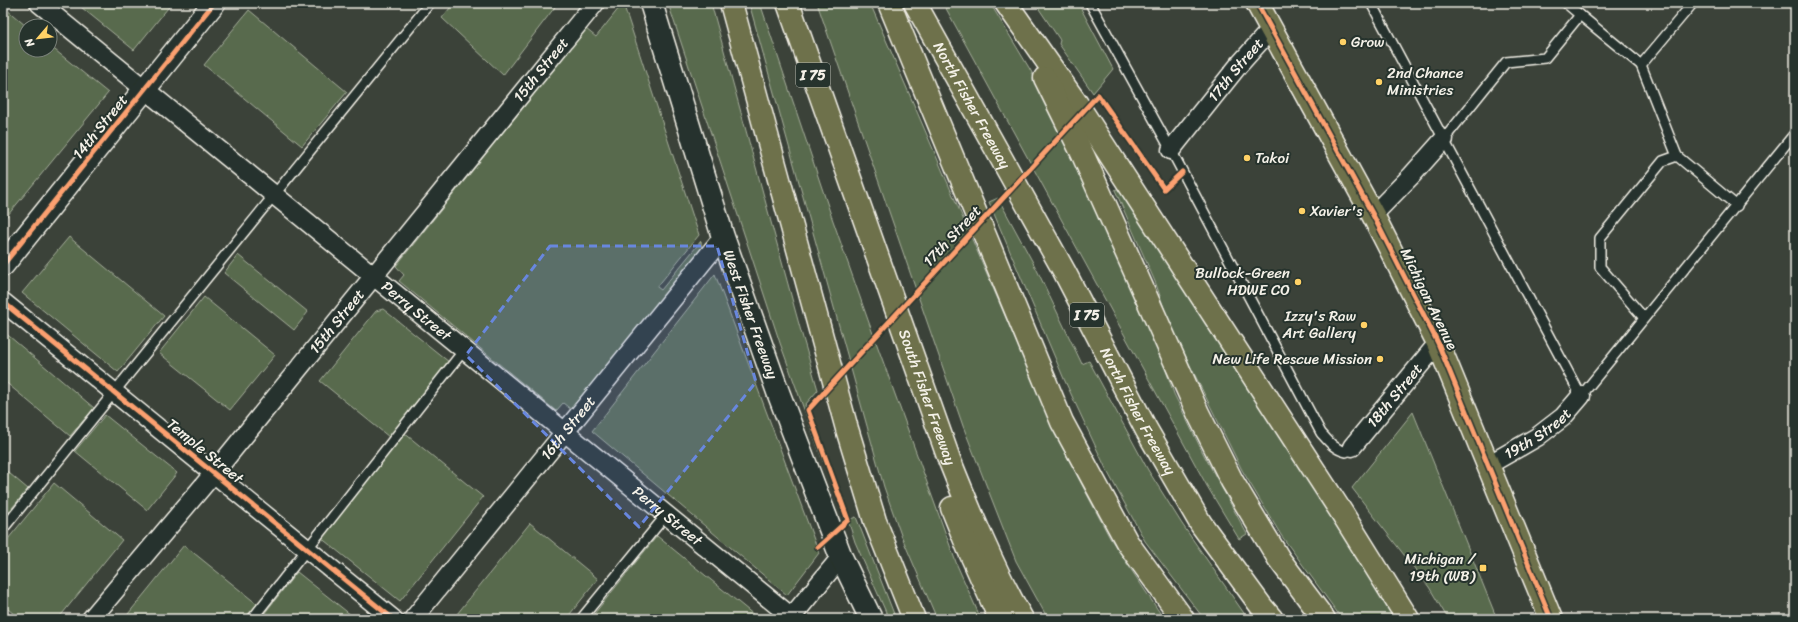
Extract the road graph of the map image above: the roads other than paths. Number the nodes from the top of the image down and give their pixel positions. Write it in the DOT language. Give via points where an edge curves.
graph roads {
  1 [pos="39,3"];
  2 [pos="214,3"];
  3 [pos="430,3"];
  4 [pos="595,3"];
  5 [pos="651,3"];
  6 [pos="731,3"];
  7 [pos="788,3"];
  8 [pos="889,3"];
  9 [pos="915,3"];
  10 [pos="1090,3"];
  11 [pos="1257,3"];
  12 [pos="1371,3"];
  13 [pos="1568,3"];
  14 [pos="1693,3"];
  15 [pos="1011,12"];
  16 [pos="1580,15"];
  17 [pos="1271,29"];
  18 [pos="1641,65"];
  19 [pos="144,90"];
  20 [pos="1795,133"];
  21 [pos="1444,139"];
  22 [pos="838,147"];
  23 [pos="1171,150"];
  24 [pos="1677,156"];
  25 [pos="274,196"];
  26 [pos="1737,206"];
  27 [pos="1373,215"];
  28 [pos="723,237"];
  29 [pos="3,265"];
  30 [pos="373,276"];
  31 [pos="3,302"];
  32 [pos="1644,318"];
  33 [pos="1438,343"];
  34 [pos="464,350"];
  35 [pos="114,392"];
  36 [pos="1581,396"];
  37 [pos="564,432"];
  38 [pos="1352,447"];
  39 [pos="1488,465"];
  40 [pos="214,473"];
  41 [pos="666,514"];
  42 [pos="3,529"];
  43 [pos="307,549"];
  44 [pos="842,557"];
  45 [pos="792,618"];
  46 [pos="92,619"];
  47 [pos="252,619"];
  48 [pos="392,619"];
  49 [pos="413,619"];
  50 [pos="581,619"];
  51 [pos="871,619"];
  52 [pos="914,619"];
  53 [pos="1000,619"];
  54 [pos="1022,619"];
  55 [pos="1183,619"];
  56 [pos="1272,619"];
  57 [pos="1324,619"];
  58 [pos="1408,619"];
  59 [pos="1551,619"];
  1 -- 19 [label="street, Perry Street"];
  2 -- 19 [label="street, 14th Street"];
  3 -- 25 [label="lane"];
  4 -- 30 [label="street, 15th Street"];
  5 -- 28 [label="street, West Fisher Freeway"];
  6 -- 52 [label="main road" via="847,429 875,521"];
  7 -- 22 [label="main road, I 75"];
  8 -- 55 [label="main road" via="1062,422 1127,542"];
  9 -- 56 [label="main road, North Fisher Freeway / I 75" via="1064,271 1172,474 1201,524"];
  10 -- 23 [label="lane"];
  11 -- 17 [label="main road, Michigan Avenue"];
  12 -- 21 [label="lane"];
  13 -- 16 [label="lane"];
  14 -- 18 [label="lane"];
  15 -- 57 [label="main road" via="1083,156 1198,413 1232,481 1279,559"];
  15 -- 58 [label="main road" via="1081,110 1338,506"];
  16 -- 18 [label="lane"];
  16 -- 21 [label="lane" via="1545,58 1506,62"];
  17 -- 23 [label="street, 17th Street"];
  17 -- 27 [label="main road, Michigan Avenue"];
  18 -- 24 [label="lane"];
  19 -- 25 [label="street, Perry Street"];
  19 -- 29 [label="street, 14th Street"];
  20 -- 26 [label="lane"];
  21 -- 27 [label="street"];
  21 -- 36 [label="lane"];
  22 -- 53 [label="main road" via="862,250 950,504"];
  22 -- 54 [label="main road, South Fisher Freeway / I 75" via="949,459 1004,588"];
  23 -- 38 [label="lane" via="1321,433 1339,450 1346,452"];
  24 -- 26 [label="lane"];
  24 -- 32 [label="lane" via="1663,160 1600,238 1600,267"];
  25 -- 30 [label="street, Perry Street"];
  25 -- 35 [label="lane"];
  26 -- 32 [label="lane"];
  27 -- 33 [label="main road, Michigan Avenue"];
  28 -- 37 [label="street, 16th Street"];
  28 -- 44 [label="street, West Fisher Freeway" via="778,392"];
  30 -- 34 [label="street, Perry Street"];
  30 -- 40 [label="street, 15th Street"];
  31 -- 35 [label="street, Temple Street"];
  32 -- 36 [label="lane"];
  33 -- 38 [label="street, 18th Street"];
  33 -- 39 [label="main road, Michigan Avenue"];
  34 -- 37 [label="street, Perry Street"];
  34 -- 43 [label="lane"];
  35 -- 40 [label="street, Temple Street"];
  35 -- 42 [label="lane"];
  36 -- 39 [label="street, 19th Street" via="1563,417 1542,433"];
  37 -- 41 [label="street, Perry Street"];
  37 -- 49 [label="street, 16th Street"];
  39 -- 59 [label="main road, Michigan Avenue"];
  40 -- 43 [label="street, Temple Street"];
  40 -- 46 [label="street, 15th Street"];
  41 -- 45 [label="street, Perry Street"];
  41 -- 50 [label="lane"];
  43 -- 47 [label="lane"];
  43 -- 48 [label="street, Temple Street"];
  44 -- 45 [label="street"];
  44 -- 51 [label="street, West Fisher Freeway"];
}
